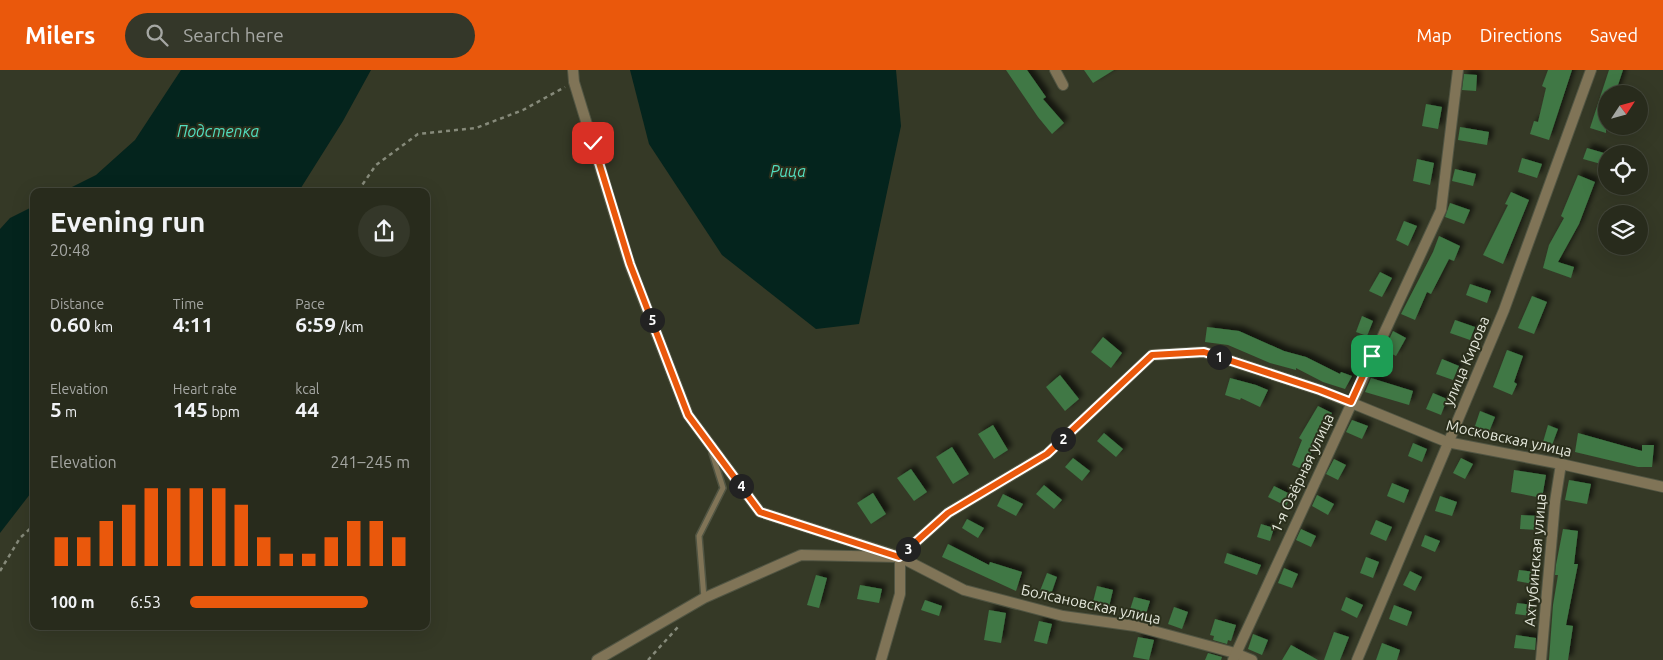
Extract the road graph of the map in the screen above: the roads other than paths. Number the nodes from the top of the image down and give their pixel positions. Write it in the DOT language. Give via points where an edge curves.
graph roads {
  1 [pos="573,70"];
  2 [pos="1055,70"];
  3 [pos="1458,70"];
  4 [pos="1591,70"];
  5 [pos="1063,85"];
  6 [pos="1351,402"];
  7 [pos="1448,442"];
  8 [pos="709,443"];
  9 [pos="1562,464"];
  10 [pos="1663,487"];
  11 [pos="899,557"];
  12 [pos="704,598"];
  13 [pos="1234,657"];
  14 [pos="597,660"];
  15 [pos="881,660"];
  16 [pos="1252,660"];
  17 [pos="1357,660"];
  18 [pos="1541,660"];
  1 -- 8 [label="street, Болсановская улица" via="630,264 688,415"];
  2 -- 5 [label="street"];
  3 -- 6 [label="street, 1-я Озёрная улица" via="1442,210"];
  4 -- 7 [label="street, улица Кирова" via="1504,310"];
  6 -- 7 [label="street, Московская улица"];
  6 -- 11 [label="street, Московская улица" via="1204,352 1152,355 1047,454 948,513"];
  6 -- 13 [label="street, 1-я Озёрная улица"];
  7 -- 9 [label="street, Московская улица"];
  7 -- 17 [label="street, улица Кирова"];
  8 -- 11 [label="street, Болсановская улица" via="760,512"];
  8 -- 12 [label="lane" via="723,488 699,536"];
  9 -- 10 [label="street, Московская улица"];
  9 -- 18 [label="street, Ахтубинская улица" via="1555,502"];
  11 -- 12 [label="street" via="802,555"];
  11 -- 13 [label="street, Болсановская улица" via="964,590 1063,616 1135,626"];
  11 -- 15 [label="street" via="900,594"];
  12 -- 14 [label="street"];
  13 -- 16 [label="street, Болсановская улица"];
}
